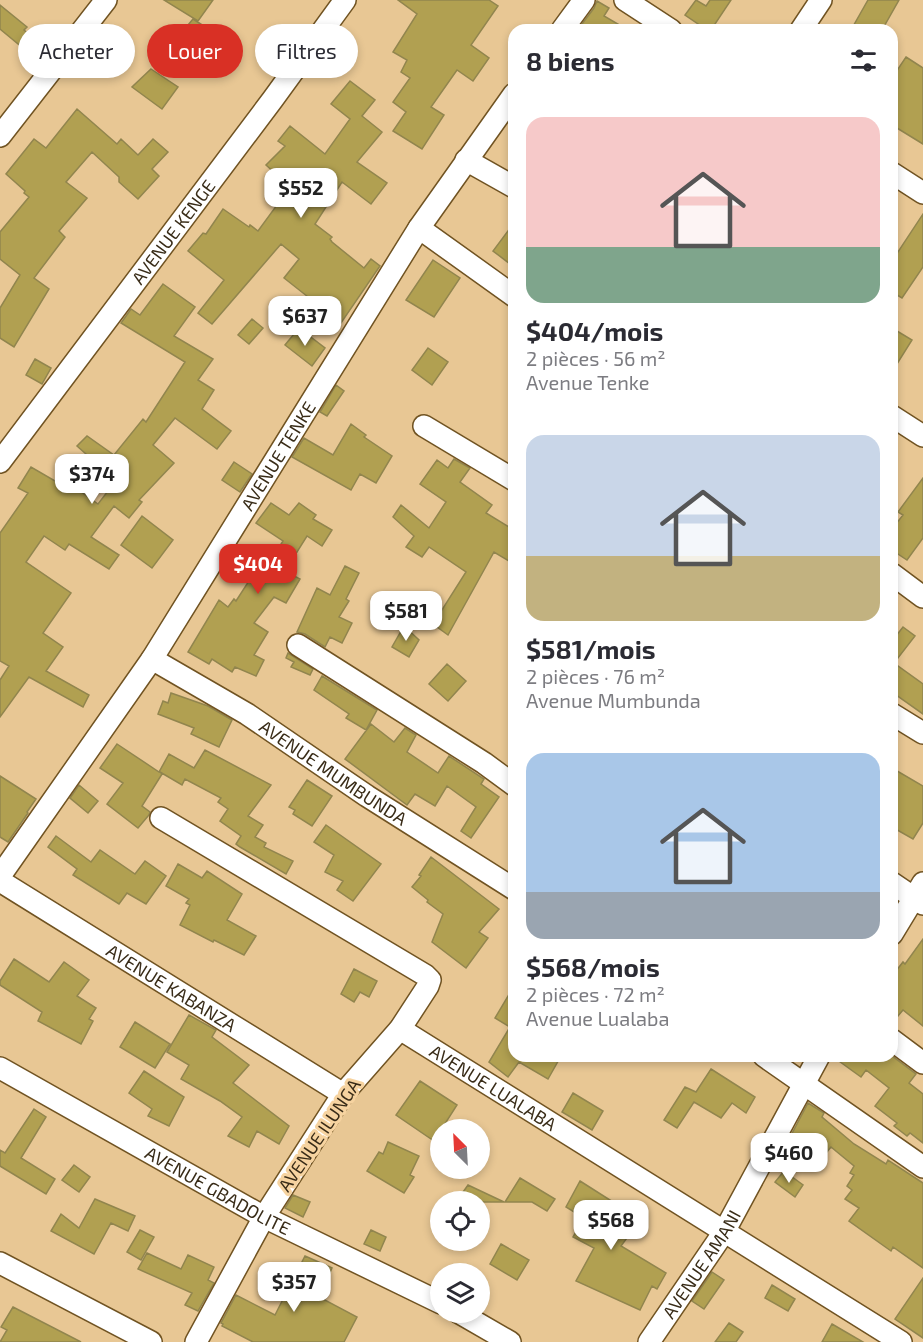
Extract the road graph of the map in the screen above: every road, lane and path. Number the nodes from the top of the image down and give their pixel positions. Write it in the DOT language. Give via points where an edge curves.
graph roads {
  1 [pos="106,0"];
  2 [pos="345,0"];
  3 [pos="584,0"];
  4 [pos="626,0"];
  5 [pos="821,0"];
  6 [pos="566,24"];
  7 [pos="662,24"];
  8 [pos="805,24"];
  9 [pos="508,102"];
  10 [pos="0,136"];
  11 [pos="466,160"];
  12 [pos="898,177"];
  13 [pos="508,184"];
  14 [pos="922,191"];
  15 [pos="419,228"];
  16 [pos="508,292"];
  17 [pos="898,420"];
  18 [pos="424,426"];
  19 [pos="923,436"];
  20 [pos="0,462"];
  21 [pos="508,476"];
  22 [pos="898,578"];
  23 [pos="923,597"];
  24 [pos="298,645"];
  25 [pos="152,659"];
  26 [pos="898,718"];
  27 [pos="923,733"];
  28 [pos="508,781"];
  29 [pos="161,818"];
  30 [pos="0,876"];
  31 [pos="0,881"];
  32 [pos="508,885"];
  33 [pos="898,885"];
  34 [pos="920,895"];
  35 [pos="898,926"];
  36 [pos="400,1029"];
  37 [pos="898,1044"];
  38 [pos="773,1062"];
  39 [pos="816,1062"];
  40 [pos="923,1063"];
  41 [pos="0,1068"];
  42 [pos="804,1083"];
  43 [pos="343,1094"];
  44 [pos="923,1167"];
  45 [pos="264,1217"];
  46 [pos="724,1232"];
  47 [pos="0,1263"];
  48 [pos="430,1298"];
  49 [pos="477,1323"];
  50 [pos="151,1342"];
  51 [pos="196,1342"];
  52 [pos="510,1342"];
  53 [pos="649,1342"];
  54 [pos="901,1342"];
  1 -- 10 [label="street"];
  2 -- 20 [label="street, AVENUE KENGE"];
  3 -- 6 [label="street"];
  4 -- 7 [label="street"];
  5 -- 8 [label="street"];
  9 -- 11 [label="street, AVENUE TENKE"];
  11 -- 13 [label="street"];
  11 -- 15 [label="street, AVENUE TENKE"];
  12 -- 14 [label="street"];
  15 -- 16 [label="street"];
  15 -- 25 [label="street, AVENUE TENKE"];
  17 -- 19 [label="street"];
  18 -- 21 [label="street"];
  22 -- 23 [label="street"];
  24 -- 28 [label="street"];
  25 -- 30 [label="street, AVENUE TENKE"];
  25 -- 32 [label="street, AVENUE MUMBUNDA" via="247,714"];
  26 -- 27 [label="street"];
  29 -- 36 [label="street" via="428,977 429,983"];
  31 -- 43 [label="street, AVENUE KABANZA"];
  33 -- 34 [label="street"];
  34 -- 35 [label="street"];
  36 -- 43 [label="street, AVENUE ILUNGA"];
  36 -- 46 [label="street, AVENUE LUALABA"];
  37 -- 40 [label="street"];
  38 -- 42 [label="street"];
  39 -- 42 [label="street, AVENUE AMANI"];
  41 -- 45 [label="street, AVENUE GBADOLITE"];
  42 -- 44 [label="street"];
  42 -- 46 [label="street, AVENUE AMANI"];
  43 -- 45 [label="street, AVENUE ILUNGA"];
  45 -- 48 [label="street, AVENUE GBADOLITE"];
  45 -- 51 [label="street, AVENUE ILUNGA"];
  46 -- 53 [label="street, AVENUE AMANI"];
  46 -- 54 [label="street, AVENUE LUALABA"];
  47 -- 50 [label="street"];
  49 -- 52 [label="street"];
}
